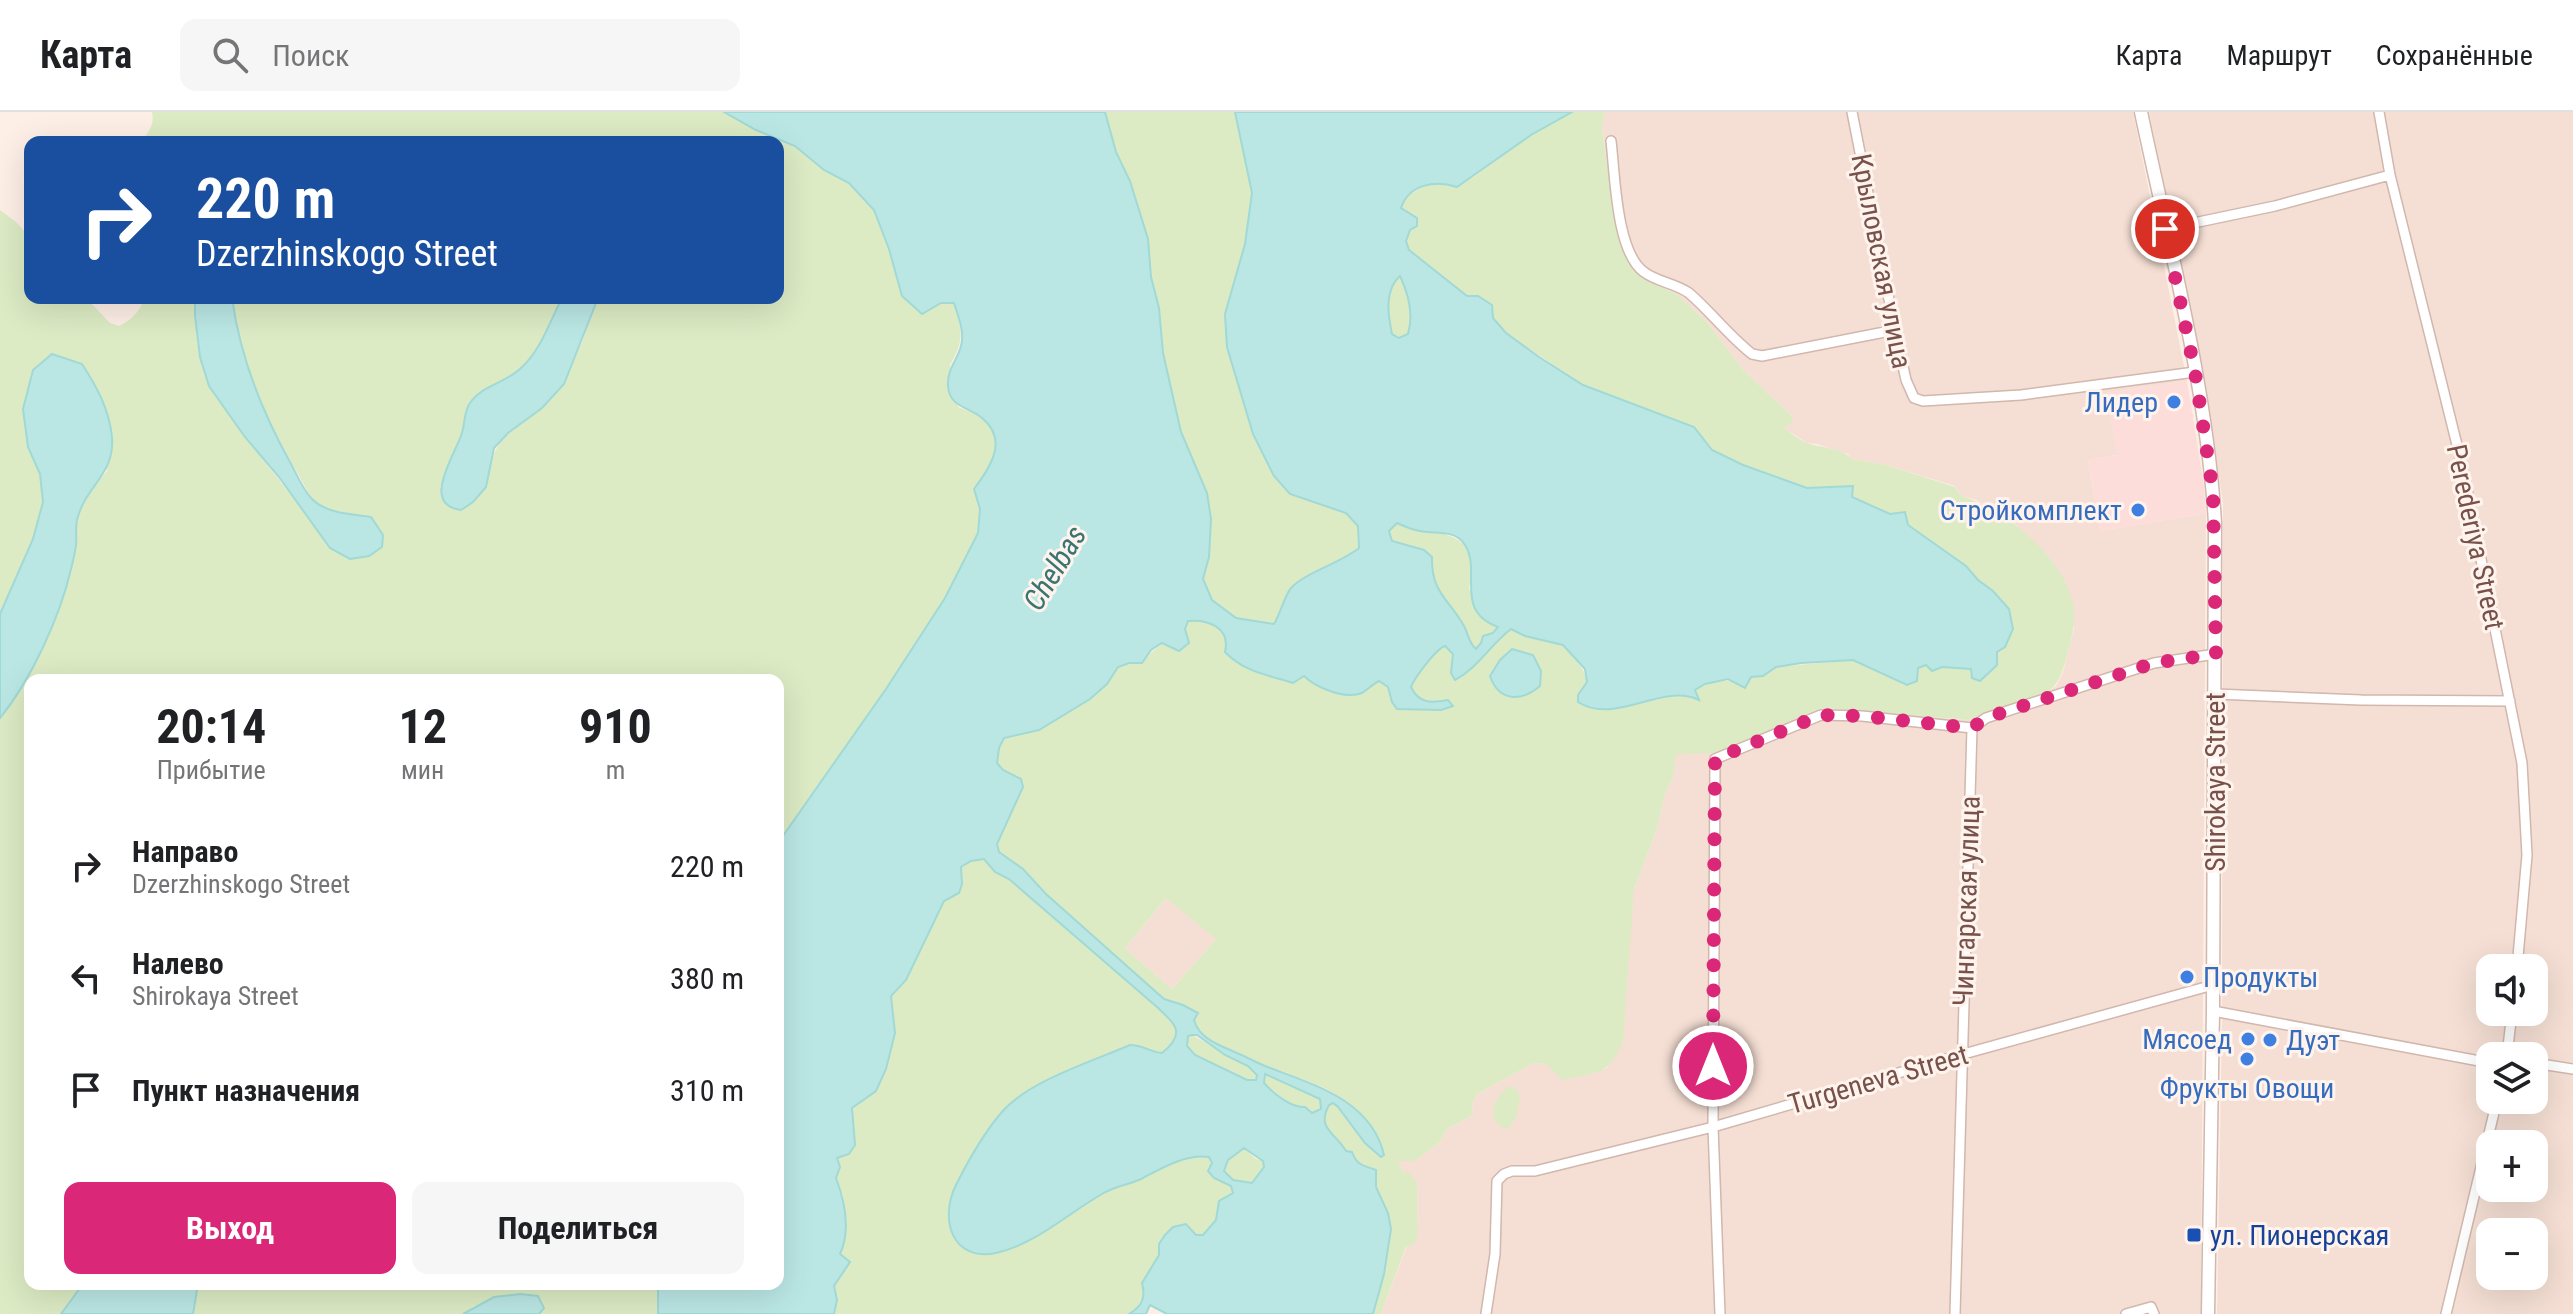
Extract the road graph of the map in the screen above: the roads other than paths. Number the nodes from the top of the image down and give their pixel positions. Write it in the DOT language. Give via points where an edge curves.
graph roads {
  1 [pos="1852,112"];
  2 [pos="2141,112"];
  3 [pos="2379,112"];
  4 [pos="1611,141"];
  5 [pos="2390,175"];
  6 [pos="2165,229"];
  7 [pos="1895,330"];
  8 [pos="2195,372"];
  9 [pos="2216,654"];
  10 [pos="2216,694"];
  11 [pos="2510,701"];
  12 [pos="1972,728"];
  13 [pos="2518,954"];
  14 [pos="2213,985"];
  15 [pos="2213,1011"];
  16 [pos="1960,1055"];
  17 [pos="2476,1060"];
  18 [pos="2548,1065"];
  19 [pos="2573,1069"];
  20 [pos="2494,1114"];
  21 [pos="1713,1127"];
  22 [pos="1486,1314"];
  23 [pos="1720,1314"];
  24 [pos="1955,1314"];
  25 [pos="2126,1314"];
  26 [pos="2154,1314"];
  27 [pos="2208,1314"];
  28 [pos="2446,1314"];
  1 -- 7 [label="street, Крыловская улица"];
  2 -- 6 [label="street, Shirokaya Street"];
  3 -- 5 [label="street, Perederiya Street"];
  4 -- 7 [label="street" via="1621,223 1638,267 1690,294 1752,354"];
  5 -- 6 [label="street"];
  5 -- 11 [label="street, Perederiya Street" via="2462,465"];
  6 -- 8 [label="street, Shirokaya Street"];
  7 -- 8 [label="street, Крыловская улица" via="1910,391 1923,401 2021,395"];
  8 -- 9 [label="street, Shirokaya Street" via="2213,492"];
  9 -- 10 [label="street, Shirokaya Street"];
  9 -- 12 [label="street" via="2154,663 1986,718"];
  10 -- 11 [label="street"];
  10 -- 14 [label="street, Shirokaya Street"];
  11 -- 13 [label="street, Perederiya Street" via="2522,763 2527,855"];
  12 -- 16 [label="street, Чингарская улица"];
  12 -- 21 [label="street" via="1821,715 1715,759"];
  14 -- 15 [label="street, Shirokaya Street"];
  14 -- 16 [label="street, Turgeneva Street"];
  15 -- 17 [label="street"];
  15 -- 27 [label="street, Shirokaya Street"];
  16 -- 21 [label="street, Turgeneva Street"];
  16 -- 24 [label="street, Чингарская улица"];
  18 -- 19 [label="street"];
  20 -- 28 [label="street"];
  21 -- 22 [label="street, Turgeneva Street" via="1504,1174 1497,1181 1495,1254"];
  21 -- 23 [label="street"];
  25 -- 26 [label="street" via="2151,1307"];
}
